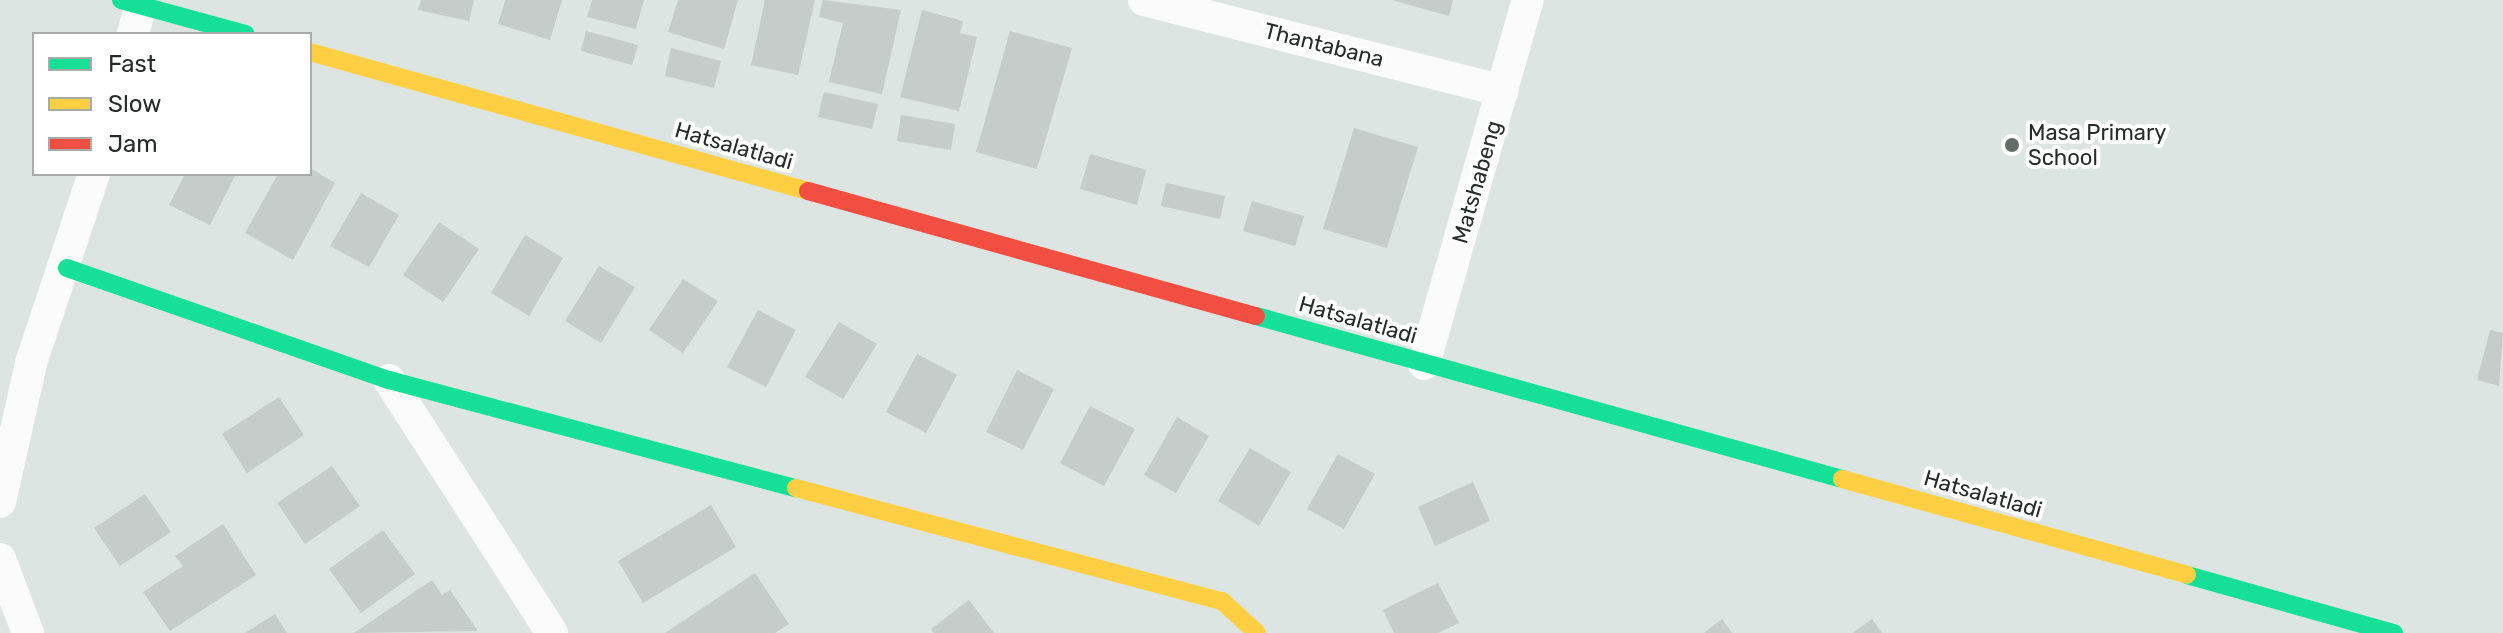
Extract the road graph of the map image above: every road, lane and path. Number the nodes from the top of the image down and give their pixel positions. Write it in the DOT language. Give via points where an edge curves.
graph roads {
  1 [pos="1144,0"];
  2 [pos="1528,0"];
  3 [pos="131,13"];
  4 [pos="234,32"];
  5 [pos="312,53"];
  6 [pos="1503,91"];
  7 [pos="93,176"];
  8 [pos="67,268"];
  9 [pos="31,363"];
  10 [pos="1424,364"];
  11 [pos="389,380"];
  12 [pos="0,384"];
  13 [pos="0,502"];
  14 [pos="0,559"];
  15 [pos="28,633"];
  16 [pos="552,633"];
  17 [pos="1257,633"];
  18 [pos="2394,633"];
  1 -- 6 [label="street, Thantabana"];
  2 -- 6 [label="street, Matshabeng"];
  3 -- 4 [label="street"];
  5 -- 10 [label="street, Hatsalatladi"];
  6 -- 10 [label="street, Matshabeng"];
  7 -- 8 [label="street"];
  8 -- 9 [label="street"];
  8 -- 11 [label="street"];
  9 -- 12 [label="street"];
  9 -- 13 [label="street"];
  10 -- 18 [label="street, Hatsalatladi"];
  11 -- 16 [label="street"];
  11 -- 17 [label="street" via="1222,601"];
  14 -- 15 [label="street"];
}
